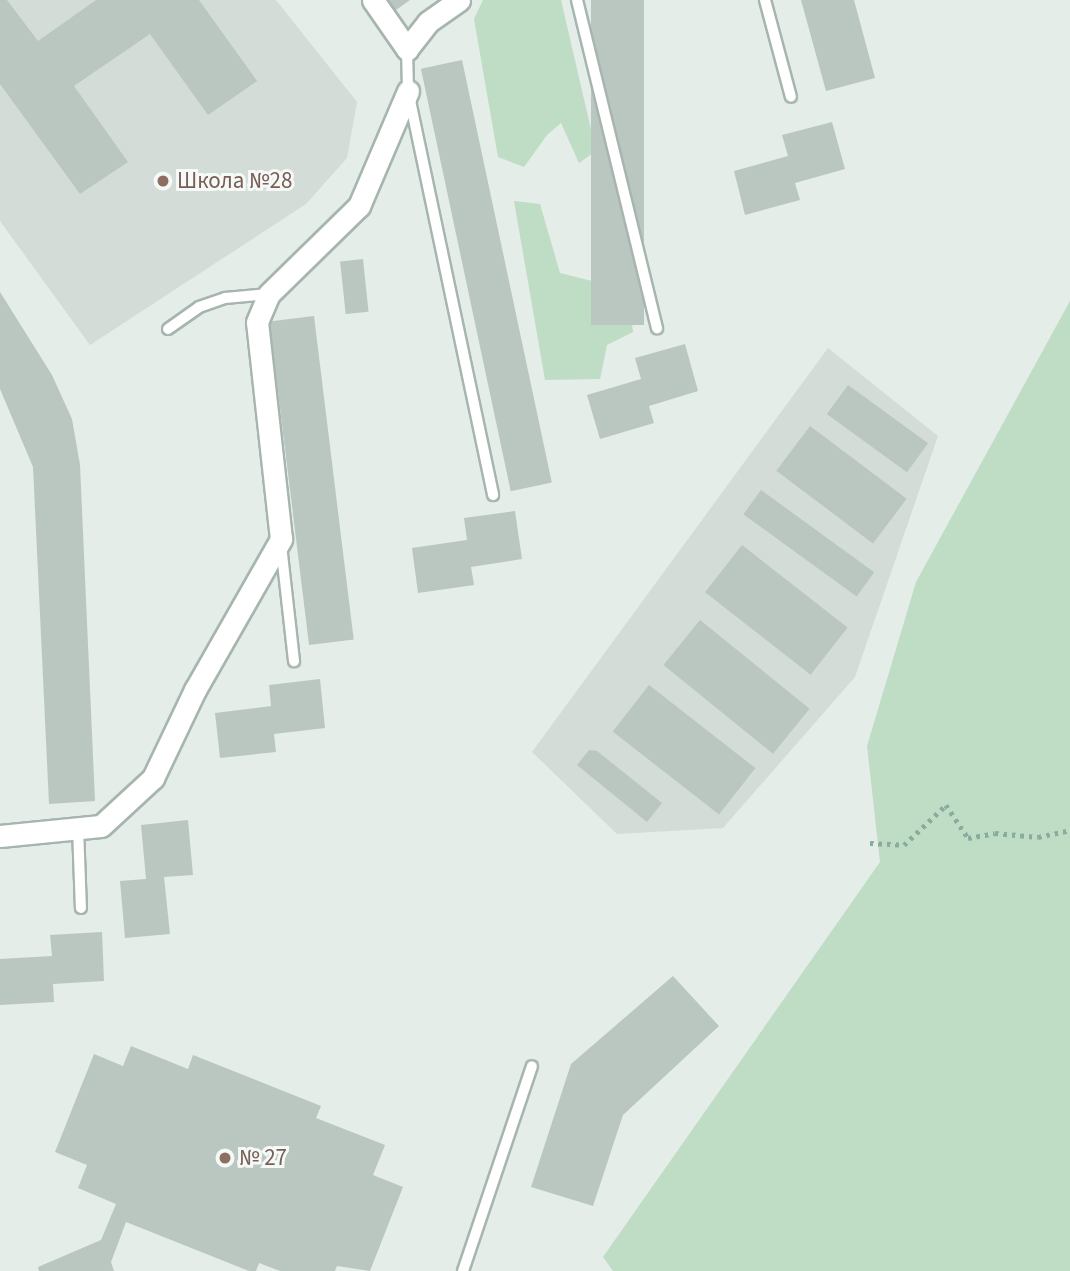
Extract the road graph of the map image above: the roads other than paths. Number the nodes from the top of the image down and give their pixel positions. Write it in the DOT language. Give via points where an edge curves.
graph roads {
  1 [pos="373,0"];
  2 [pos="459,0"];
  3 [pos="577,0"];
  4 [pos="765,0"];
  5 [pos="407,49"];
  6 [pos="408,91"];
  7 [pos="791,97"];
  8 [pos="269,295"];
  9 [pos="657,328"];
  10 [pos="168,329"];
  11 [pos="493,495"];
  12 [pos="281,539"];
  13 [pos="294,661"];
  14 [pos="78,828"];
  15 [pos="0,836"];
  16 [pos="81,908"];
  17 [pos="532,1066"];
  18 [pos="463,1271"];
  1 -- 5 [label="street"];
  2 -- 5 [label="street" via="428,22"];
  3 -- 9 [label="lane"];
  4 -- 7 [label="lane"];
  5 -- 6 [label="lane"];
  6 -- 8 [label="street" via="359,206"];
  6 -- 11 [label="lane"];
  8 -- 10 [label="lane" via="225,298 199,307"];
  8 -- 12 [label="street" via="257,322"];
  12 -- 13 [label="lane"];
  12 -- 14 [label="street" via="195,690 153,778 101,826"];
  14 -- 15 [label="street"];
  14 -- 16 [label="lane"];
  17 -- 18 [label="lane"];
}
